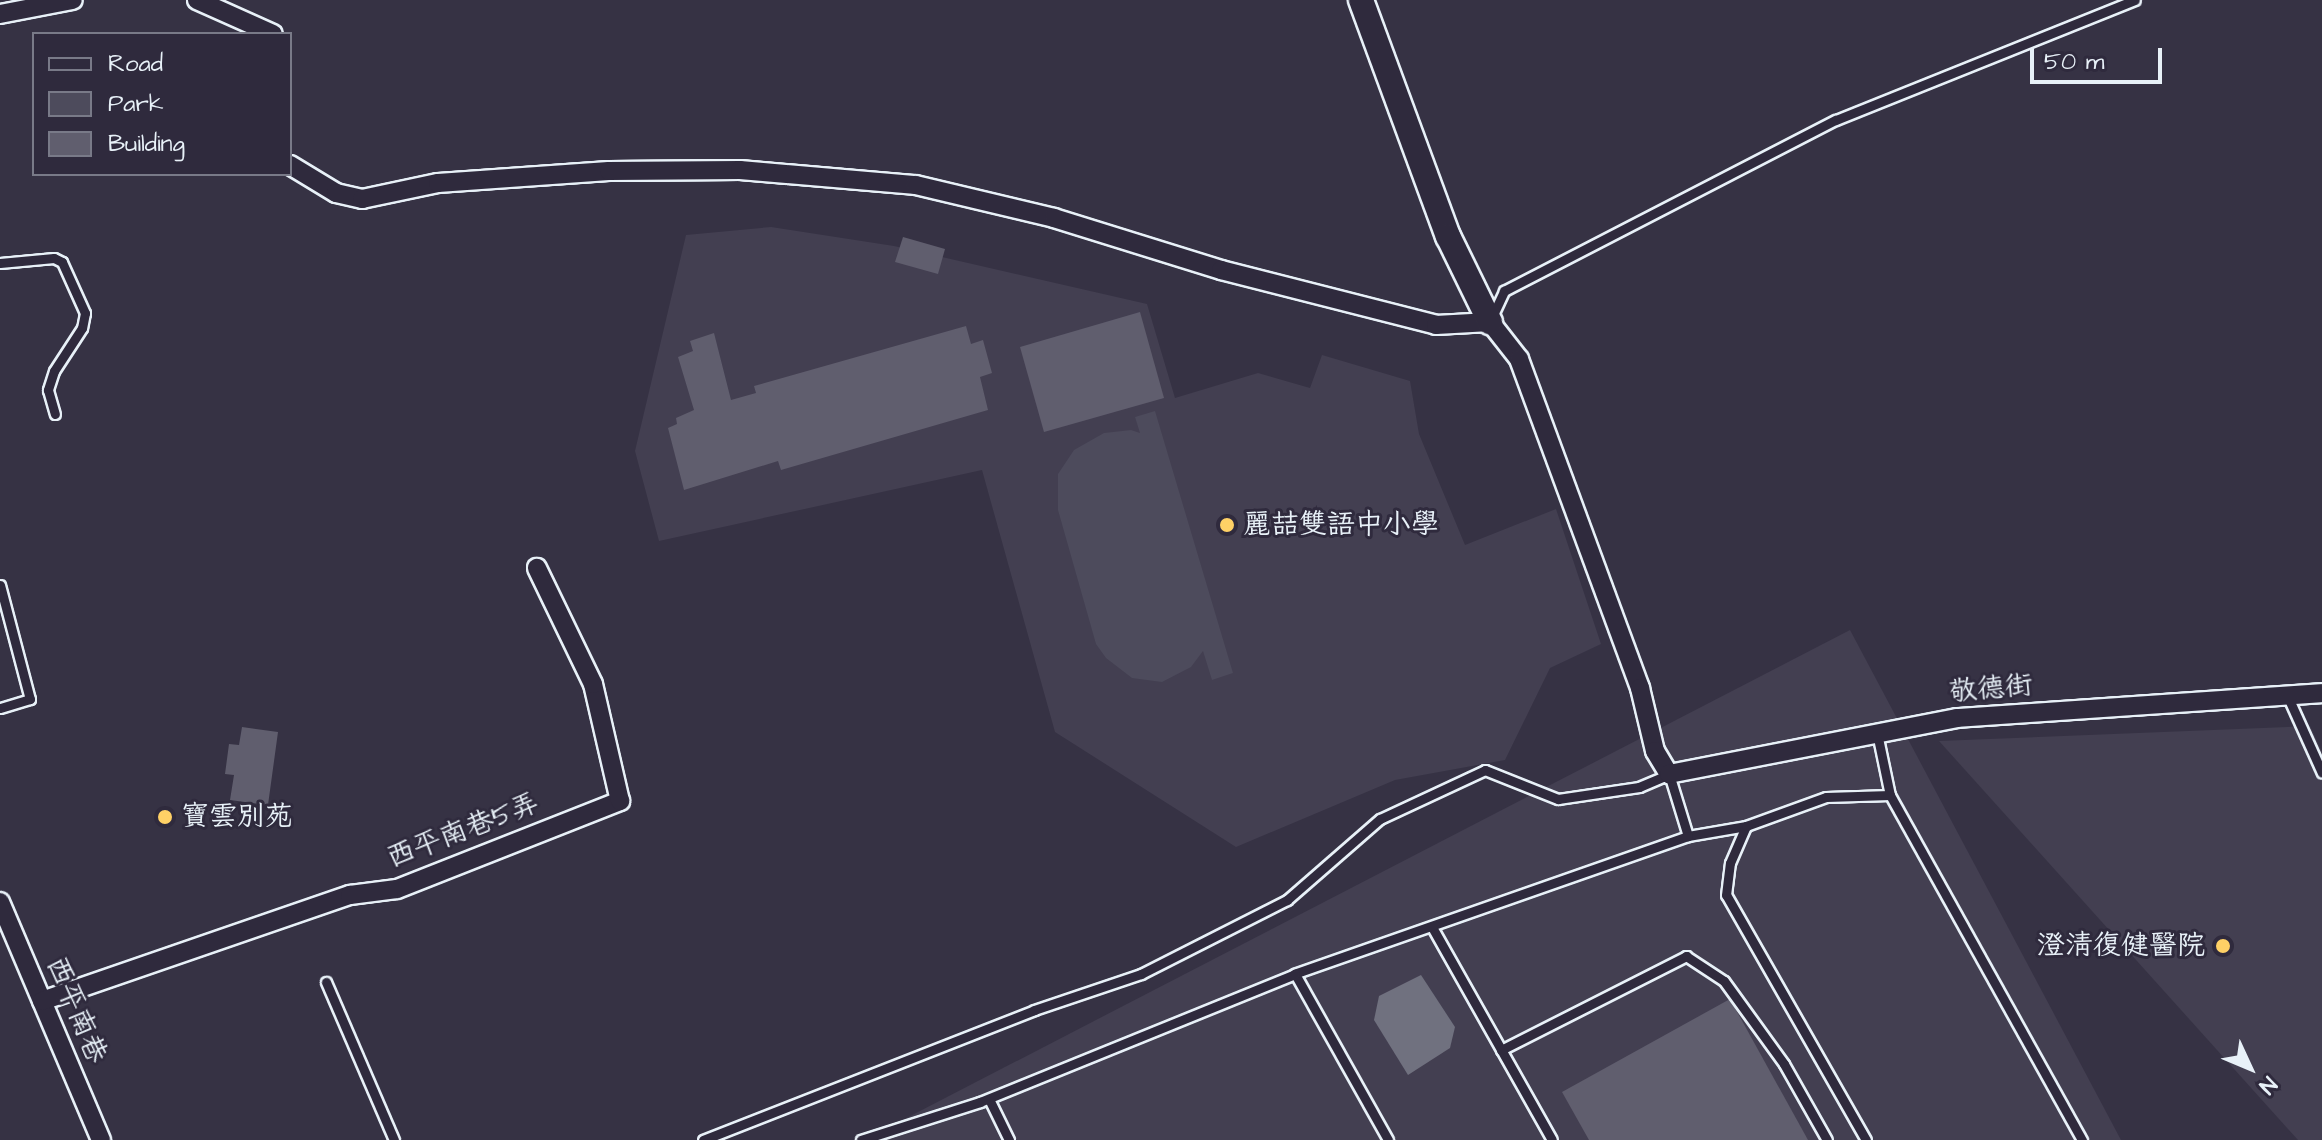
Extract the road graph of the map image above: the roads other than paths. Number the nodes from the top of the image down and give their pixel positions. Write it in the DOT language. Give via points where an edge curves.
graph roads {
  1 [pos="73,0"];
  2 [pos="197,0"];
  3 [pos="1361,0"];
  4 [pos="2135,0"];
  5 [pos="0,14"];
  6 [pos="269,32"];
  7 [pos="292,166"];
  8 [pos="0,263"];
  9 [pos="1490,322"];
  10 [pos="55,414"];
  11 [pos="537,568"];
  12 [pos="0,585"];
  13 [pos="2322,693"];
  14 [pos="2287,695"];
  15 [pos="0,708"];
  16 [pos="1877,733"];
  17 [pos="2322,773"];
  18 [pos="1669,774"];
  19 [pos="1890,795"];
  20 [pos="1746,826"];
  21 [pos="1688,836"];
  22 [pos="0,902"];
  23 [pos="1432,927"];
  24 [pos="1295,974"];
  25 [pos="326,982"];
  26 [pos="42,1001"];
  27 [pos="1501,1050"];
  28 [pos="989,1099"];
  29 [pos="101,1140"];
  30 [pos="394,1140"];
  31 [pos="703,1140"];
  32 [pos="861,1140"];
  33 [pos="1009,1140"];
  34 [pos="1388,1140"];
  35 [pos="1552,1140"];
  36 [pos="1827,1140"];
  37 [pos="1866,1140"];
  38 [pos="2082,1140"];
  1 -- 5 [label="street"];
  2 -- 6 [label="street"];
  3 -- 9 [label="street" via="1448,236"];
  4 -- 9 [label="lane" via="1836,120 1504,291"];
  7 -- 9 [label="street" via="336,193 362,199 438,183 609,171 740,170 916,185 1054,218 1221,270 1436,325"];
  8 -- 10 [label="lane" via="54,258 62,262 85,313 48,390"];
  9 -- 18 [label="street" via="1519,359 1640,688 1655,751"];
  11 -- 26 [label="street, 西平南巷5弄" via="593,684 620,801 397,889 350,895"];
  12 -- 15 [label="lane" via="30,699"];
  13 -- 14 [label="street, 敬德街"];
  14 -- 16 [label="street, 敬德街" via="1957,718"];
  14 -- 17 [label="lane"];
  16 -- 18 [label="street, 敬德街"];
  16 -- 19 [label="lane"];
  18 -- 21 [label="lane"];
  18 -- 31 [label="lane" via="1639,787 1558,799 1485,770 1380,819 1287,900 1141,974 1034,1010"];
  19 -- 20 [label="lane" via="1826,797"];
  19 -- 38 [label="lane"];
  20 -- 21 [label="lane"];
  20 -- 37 [label="lane" via="1730,863 1726,895"];
  21 -- 23 [label="lane"];
  22 -- 26 [label="street, 西平南巷"];
  23 -- 24 [label="lane"];
  23 -- 27 [label="lane"];
  24 -- 28 [label="lane"];
  24 -- 34 [label="lane"];
  25 -- 30 [label="lane"];
  26 -- 29 [label="street, 西平南巷"];
  27 -- 35 [label="lane"];
  27 -- 36 [label="lane" via="1686,956 1724,981 1784,1064"];
  28 -- 32 [label="lane"];
  28 -- 33 [label="lane"];
}
